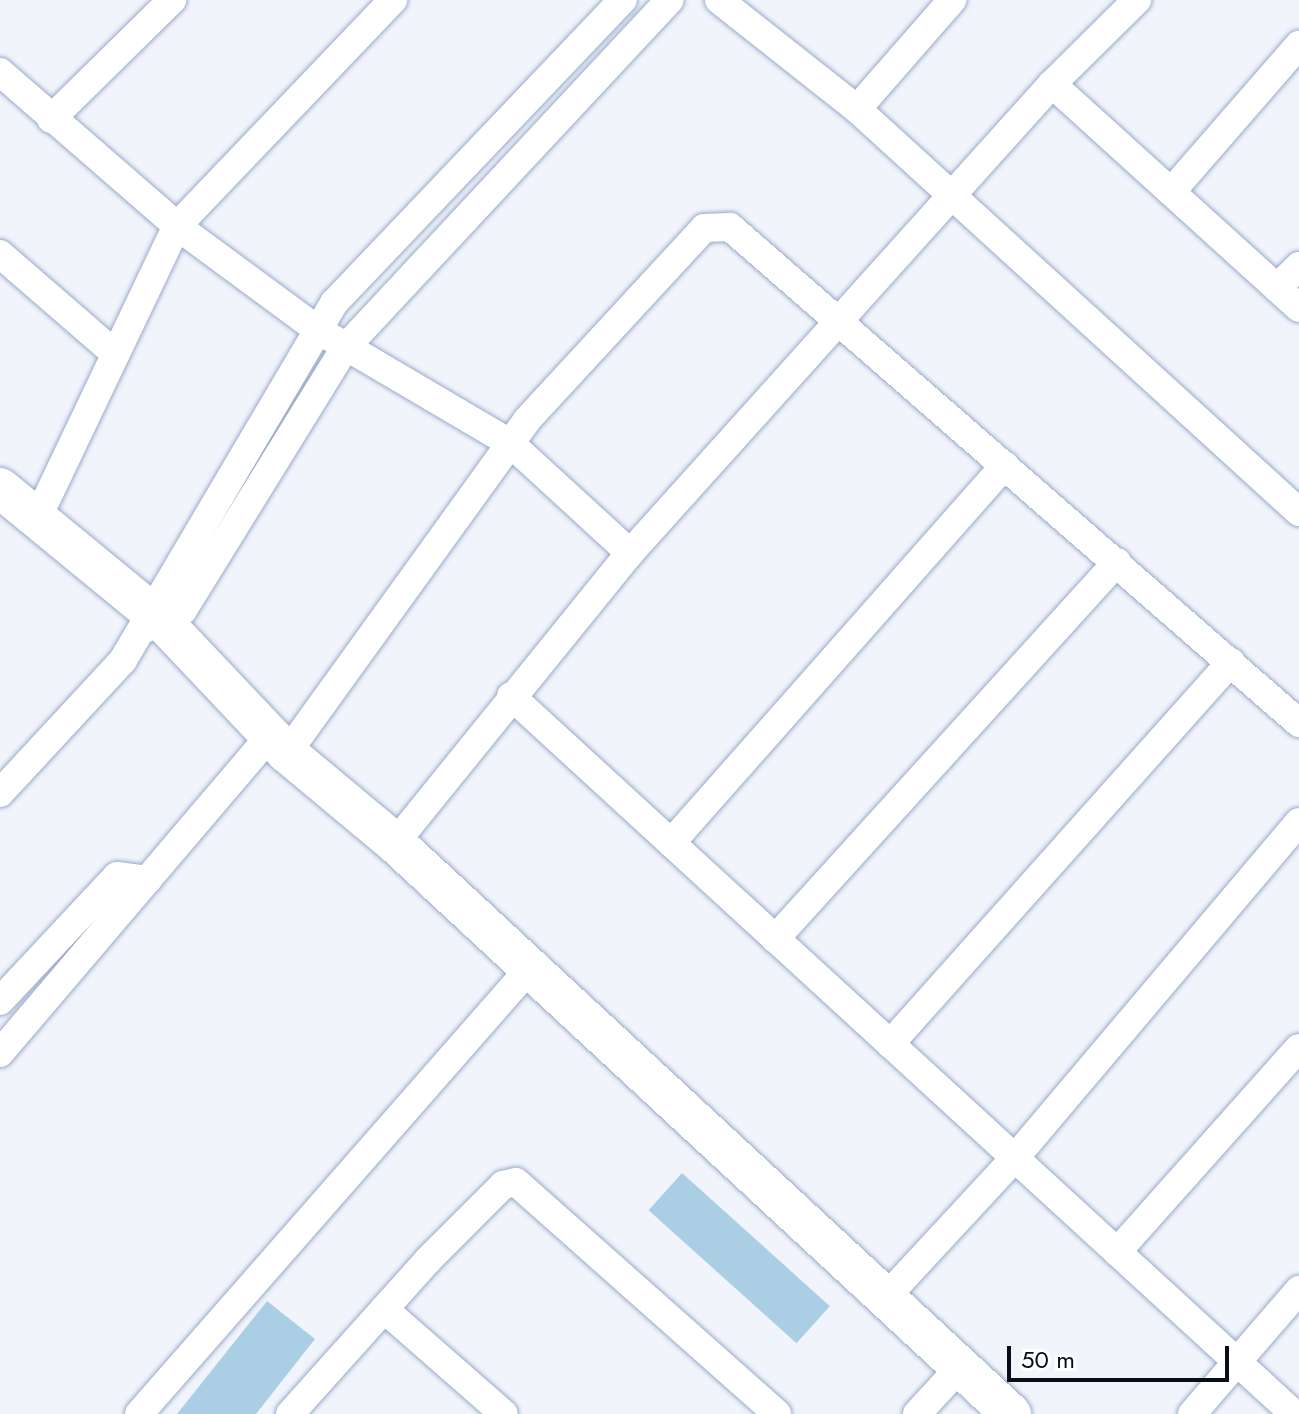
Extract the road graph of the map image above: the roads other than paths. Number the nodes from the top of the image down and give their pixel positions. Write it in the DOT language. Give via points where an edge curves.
graph roads {
  1 [pos="172,0"];
  2 [pos="393,0"];
  3 [pos="623,0"];
  4 [pos="670,0"];
  5 [pos="719,0"];
  6 [pos="952,0"];
  7 [pos="1133,1"];
  8 [pos="1299,45"];
  9 [pos="0,72"];
  10 [pos="1052,84"];
  11 [pos="857,109"];
  12 [pos="51,119"];
  13 [pos="1171,192"];
  14 [pos="952,193"];
  15 [pos="177,226"];
  16 [pos="0,254"];
  17 [pos="1299,266"];
  18 [pos="1277,288"];
  19 [pos="1299,308"];
  20 [pos="840,316"];
  21 [pos="318,330"];
  22 [pos="345,348"];
  23 [pos="113,352"];
  24 [pos="510,443"];
  25 [pos="1005,465"];
  26 [pos="0,488"];
  27 [pos="1299,512"];
  28 [pos="37,519"];
  29 [pos="630,553"];
  30 [pos="1117,562"];
  31 [pos="151,620"];
  32 [pos="1231,662"];
  33 [pos="511,696"];
  34 [pos="1299,723"];
  35 [pos="279,744"];
  36 [pos="0,793"];
  37 [pos="1299,822"];
  38 [pos="395,843"];
  39 [pos="671,843"];
  40 [pos="148,880"];
  41 [pos="775,939"];
  42 [pos="530,968"];
  43 [pos="0,1001"];
  44 [pos="890,1044"];
  45 [pos="1299,1048"];
  46 [pos="0,1053"];
  47 [pos="1014,1159"];
  48 [pos="1117,1252"];
  49 [pos="1299,1290"];
  50 [pos="886,1297"];
  51 [pos="384,1309"];
  52 [pos="1237,1362"];
  53 [pos="959,1368"];
  54 [pos="139,1414"];
  55 [pos="290,1414"];
  56 [pos="504,1414"];
  57 [pos="777,1414"];
  58 [pos="917,1414"];
  59 [pos="1011,1414"];
  60 [pos="1192,1414"];
  61 [pos="1294,1414"];
  1 -- 12 [label="street"];
  2 -- 15 [label="street"];
  3 -- 21 [label="street" via="361,272"];
  4 -- 22 [label="street"];
  5 -- 11 [label="street"];
  6 -- 11 [label="street"];
  7 -- 10 [label="street"];
  8 -- 13 [label="street"];
  9 -- 12 [label="street"];
  10 -- 13 [label="street"];
  10 -- 14 [label="street"];
  11 -- 14 [label="street"];
  12 -- 15 [label="street"];
  13 -- 18 [label="street"];
  14 -- 20 [label="street"];
  14 -- 27 [label="street"];
  15 -- 21 [label="street"];
  15 -- 23 [label="street"];
  16 -- 23 [label="street"];
  17 -- 18 [label="street"];
  18 -- 19 [label="street"];
  20 -- 24 [label="street" via="730,227 704,228"];
  20 -- 25 [label="street"];
  20 -- 29 [label="street"];
  21 -- 22 [label="street"];
  21 -- 31 [label="street"];
  22 -- 24 [label="street"];
  22 -- 31 [label="street" via="183,610"];
  23 -- 28 [label="street"];
  24 -- 29 [label="street"];
  24 -- 35 [label="street"];
  25 -- 30 [label="street"];
  25 -- 39 [label="street"];
  26 -- 28 [label="street"];
  28 -- 31 [label="street"];
  29 -- 33 [label="street"];
  30 -- 32 [label="street"];
  30 -- 41 [label="street"];
  31 -- 35 [label="street"];
  31 -- 36 [label="street" via="123,660"];
  32 -- 34 [label="street"];
  32 -- 44 [label="street"];
  33 -- 38 [label="street"];
  33 -- 39 [label="street"];
  35 -- 38 [label="street"];
  35 -- 40 [label="street"];
  37 -- 47 [label="street"];
  38 -- 42 [label="street"];
  39 -- 41 [label="street"];
  40 -- 43 [label="street" via="117,876"];
  40 -- 46 [label="street"];
  41 -- 44 [label="street"];
  42 -- 50 [label="street"];
  42 -- 54 [label="street"];
  44 -- 47 [label="street"];
  45 -- 48 [label="street"];
  47 -- 48 [label="street"];
  47 -- 50 [label="street"];
  48 -- 52 [label="street"];
  49 -- 52 [label="street"];
  50 -- 53 [label="street"];
  51 -- 55 [label="street"];
  51 -- 56 [label="street"];
  51 -- 57 [label="street" via="503,1185 516,1182"];
  52 -- 60 [label="street"];
  52 -- 61 [label="street"];
  53 -- 58 [label="street"];
  53 -- 59 [label="street"];
}
